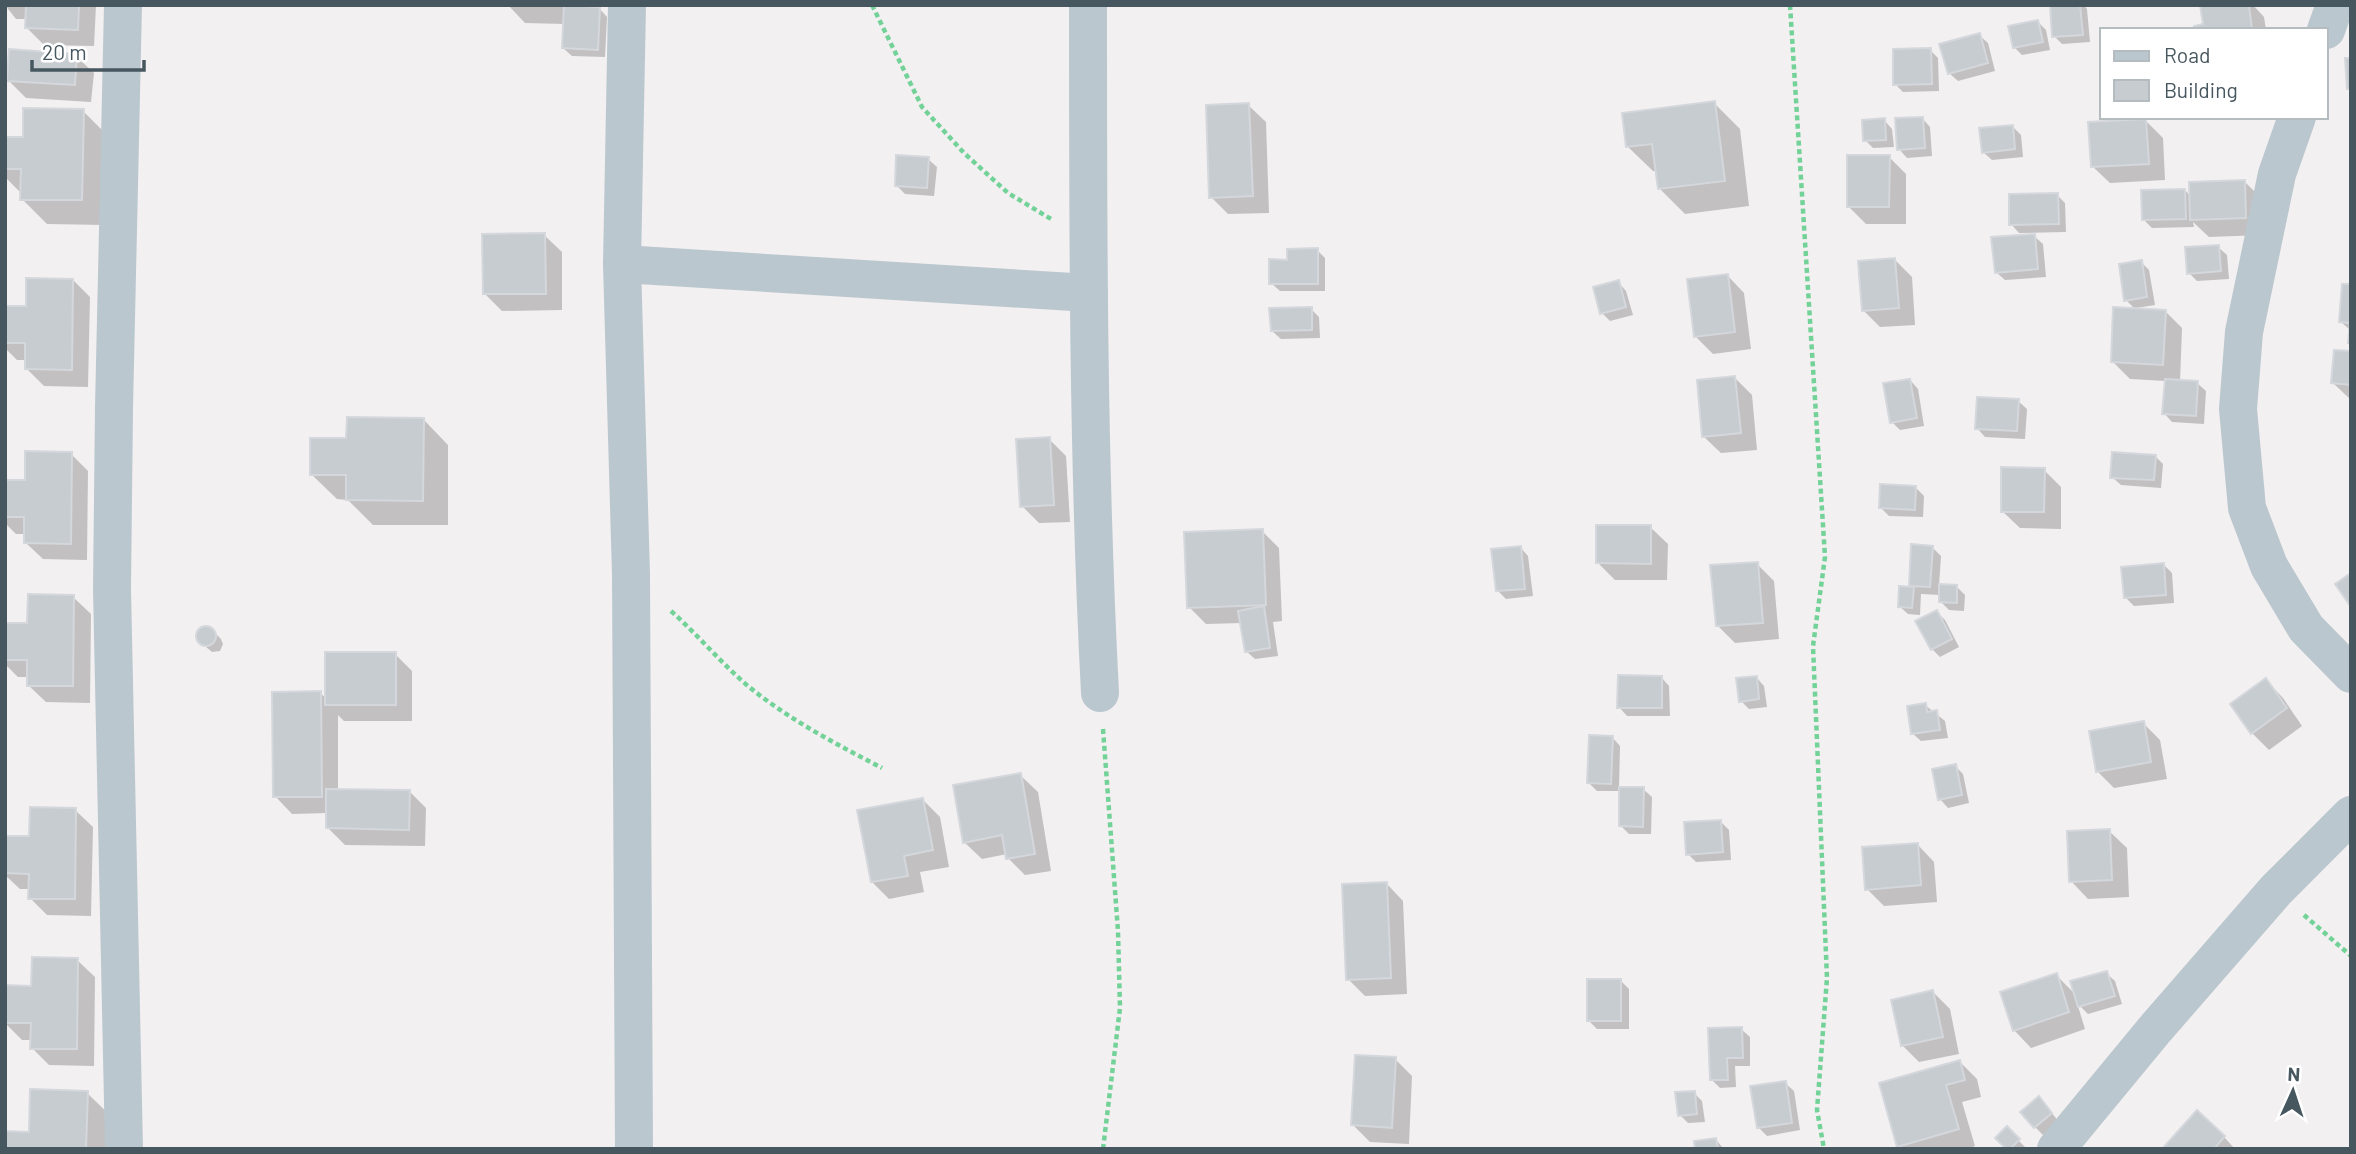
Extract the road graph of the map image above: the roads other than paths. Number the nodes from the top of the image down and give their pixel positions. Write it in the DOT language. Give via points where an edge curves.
graph roads {
  1 [pos="123,5"];
  2 [pos="627,5"];
  3 [pos="1088,5"];
  4 [pos="2335,5"];
  5 [pos="2327,28"];
  6 [pos="2296,119"];
  7 [pos="622,264"];
  8 [pos="1089,293"];
  9 [pos="2351,674"];
  10 [pos="1100,693"];
  11 [pos="2351,815"];
  12 [pos="124,1149"];
  13 [pos="634,1149"];
  14 [pos="2056,1149"];
  1 -- 12 [label="street" via="112,589"];
  2 -- 7 [label="street"];
  3 -- 8 [label="street"];
  4 -- 5 [label="street"];
  6 -- 9 [label="street" via="2277,174 2244,332 2238,409 2247,508 2269,566 2306,628"];
  7 -- 8 [label="street"];
  7 -- 13 [label="street" via="632,575"];
  8 -- 10 [label="street"];
  11 -- 14 [label="street" via="2276,890"];
}
